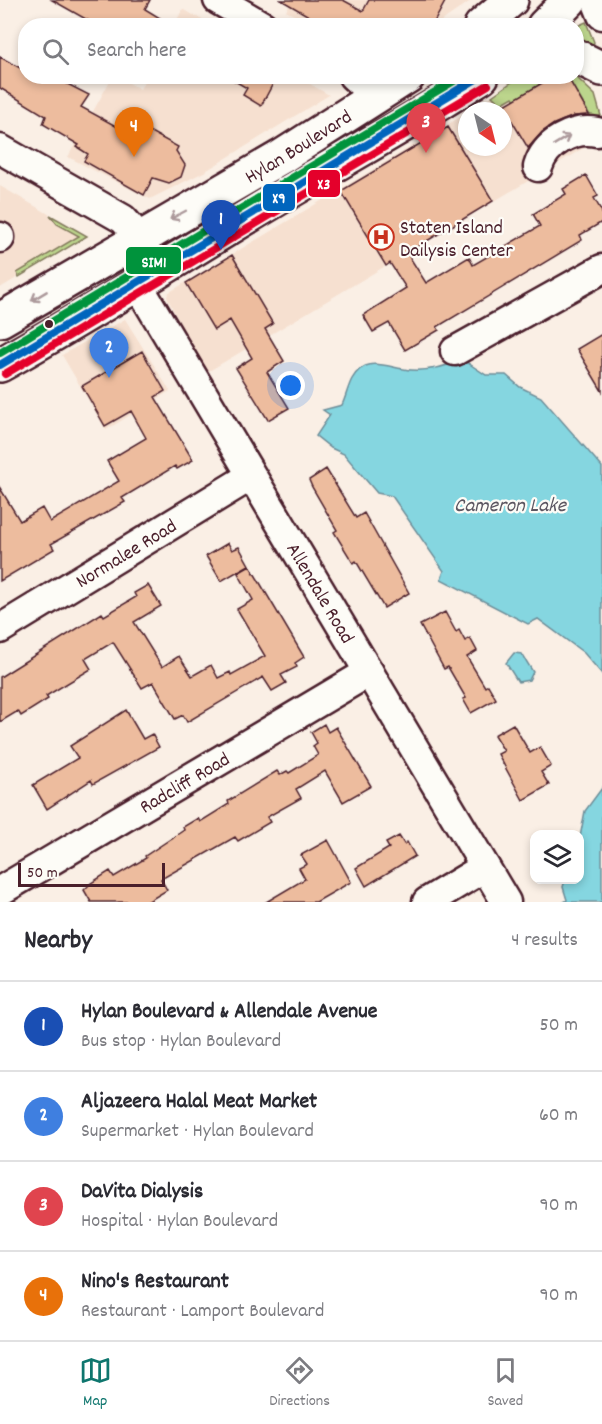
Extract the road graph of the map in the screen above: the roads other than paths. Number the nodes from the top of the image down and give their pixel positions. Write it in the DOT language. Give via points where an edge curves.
graph roads {
  1 [pos="218,0"];
  2 [pos="511,0"];
  3 [pos="570,0"];
  4 [pos="596,0"];
  5 [pos="602,15"];
  6 [pos="249,18"];
  7 [pos="490,18"];
  8 [pos="552,18"];
  9 [pos="584,60"];
  10 [pos="602,69"];
  11 [pos="469,84"];
  12 [pos="364,87"];
  13 [pos="597,132"];
  14 [pos="0,149"];
  15 [pos="538,167"];
  16 [pos="139,237"];
  17 [pos="602,269"];
  18 [pos="138,285"];
  19 [pos="0,320"];
  20 [pos="455,351"];
  21 [pos="0,365"];
  22 [pos="251,477"];
  23 [pos="0,629"];
  24 [pos="369,672"];
  25 [pos="485,867"];
  26 [pos="0,891"];
  27 [pos="427,902"];
  28 [pos="506,902"];
  1 -- 6 [label="street"];
  2 -- 7 [label="main road"];
  3 -- 8 [label="main road"];
  4 -- 5 [label="street"];
  9 -- 10 [label="main road"];
  11 -- 18 [label="main road, Hylan Boulevard"];
  12 -- 16 [label="main road, Hylan Boulevard, one-way" via="281,157"];
  15 -- 13 [label="street, one-way" via="546,149 573,133 585,129"];
  14 -- 16 [label="street" via="123,219"];
  16 -- 19 [label="main road, Hylan Boulevard, one-way"];
  17 -- 20 [label="street"];
  18 -- 21 [label="main road, Hylan Boulevard"];
  18 -- 22 [label="street, Allendale Road"];
  22 -- 23 [label="street, Normalee Road"];
  22 -- 24 [label="street, Allendale Road"];
  24 -- 25 [label="street, Allendale Road"];
  24 -- 26 [label="street, Radcliff Road"];
  25 -- 27 [label="street"];
  25 -- 28 [label="street, Allendale Road"];
}
